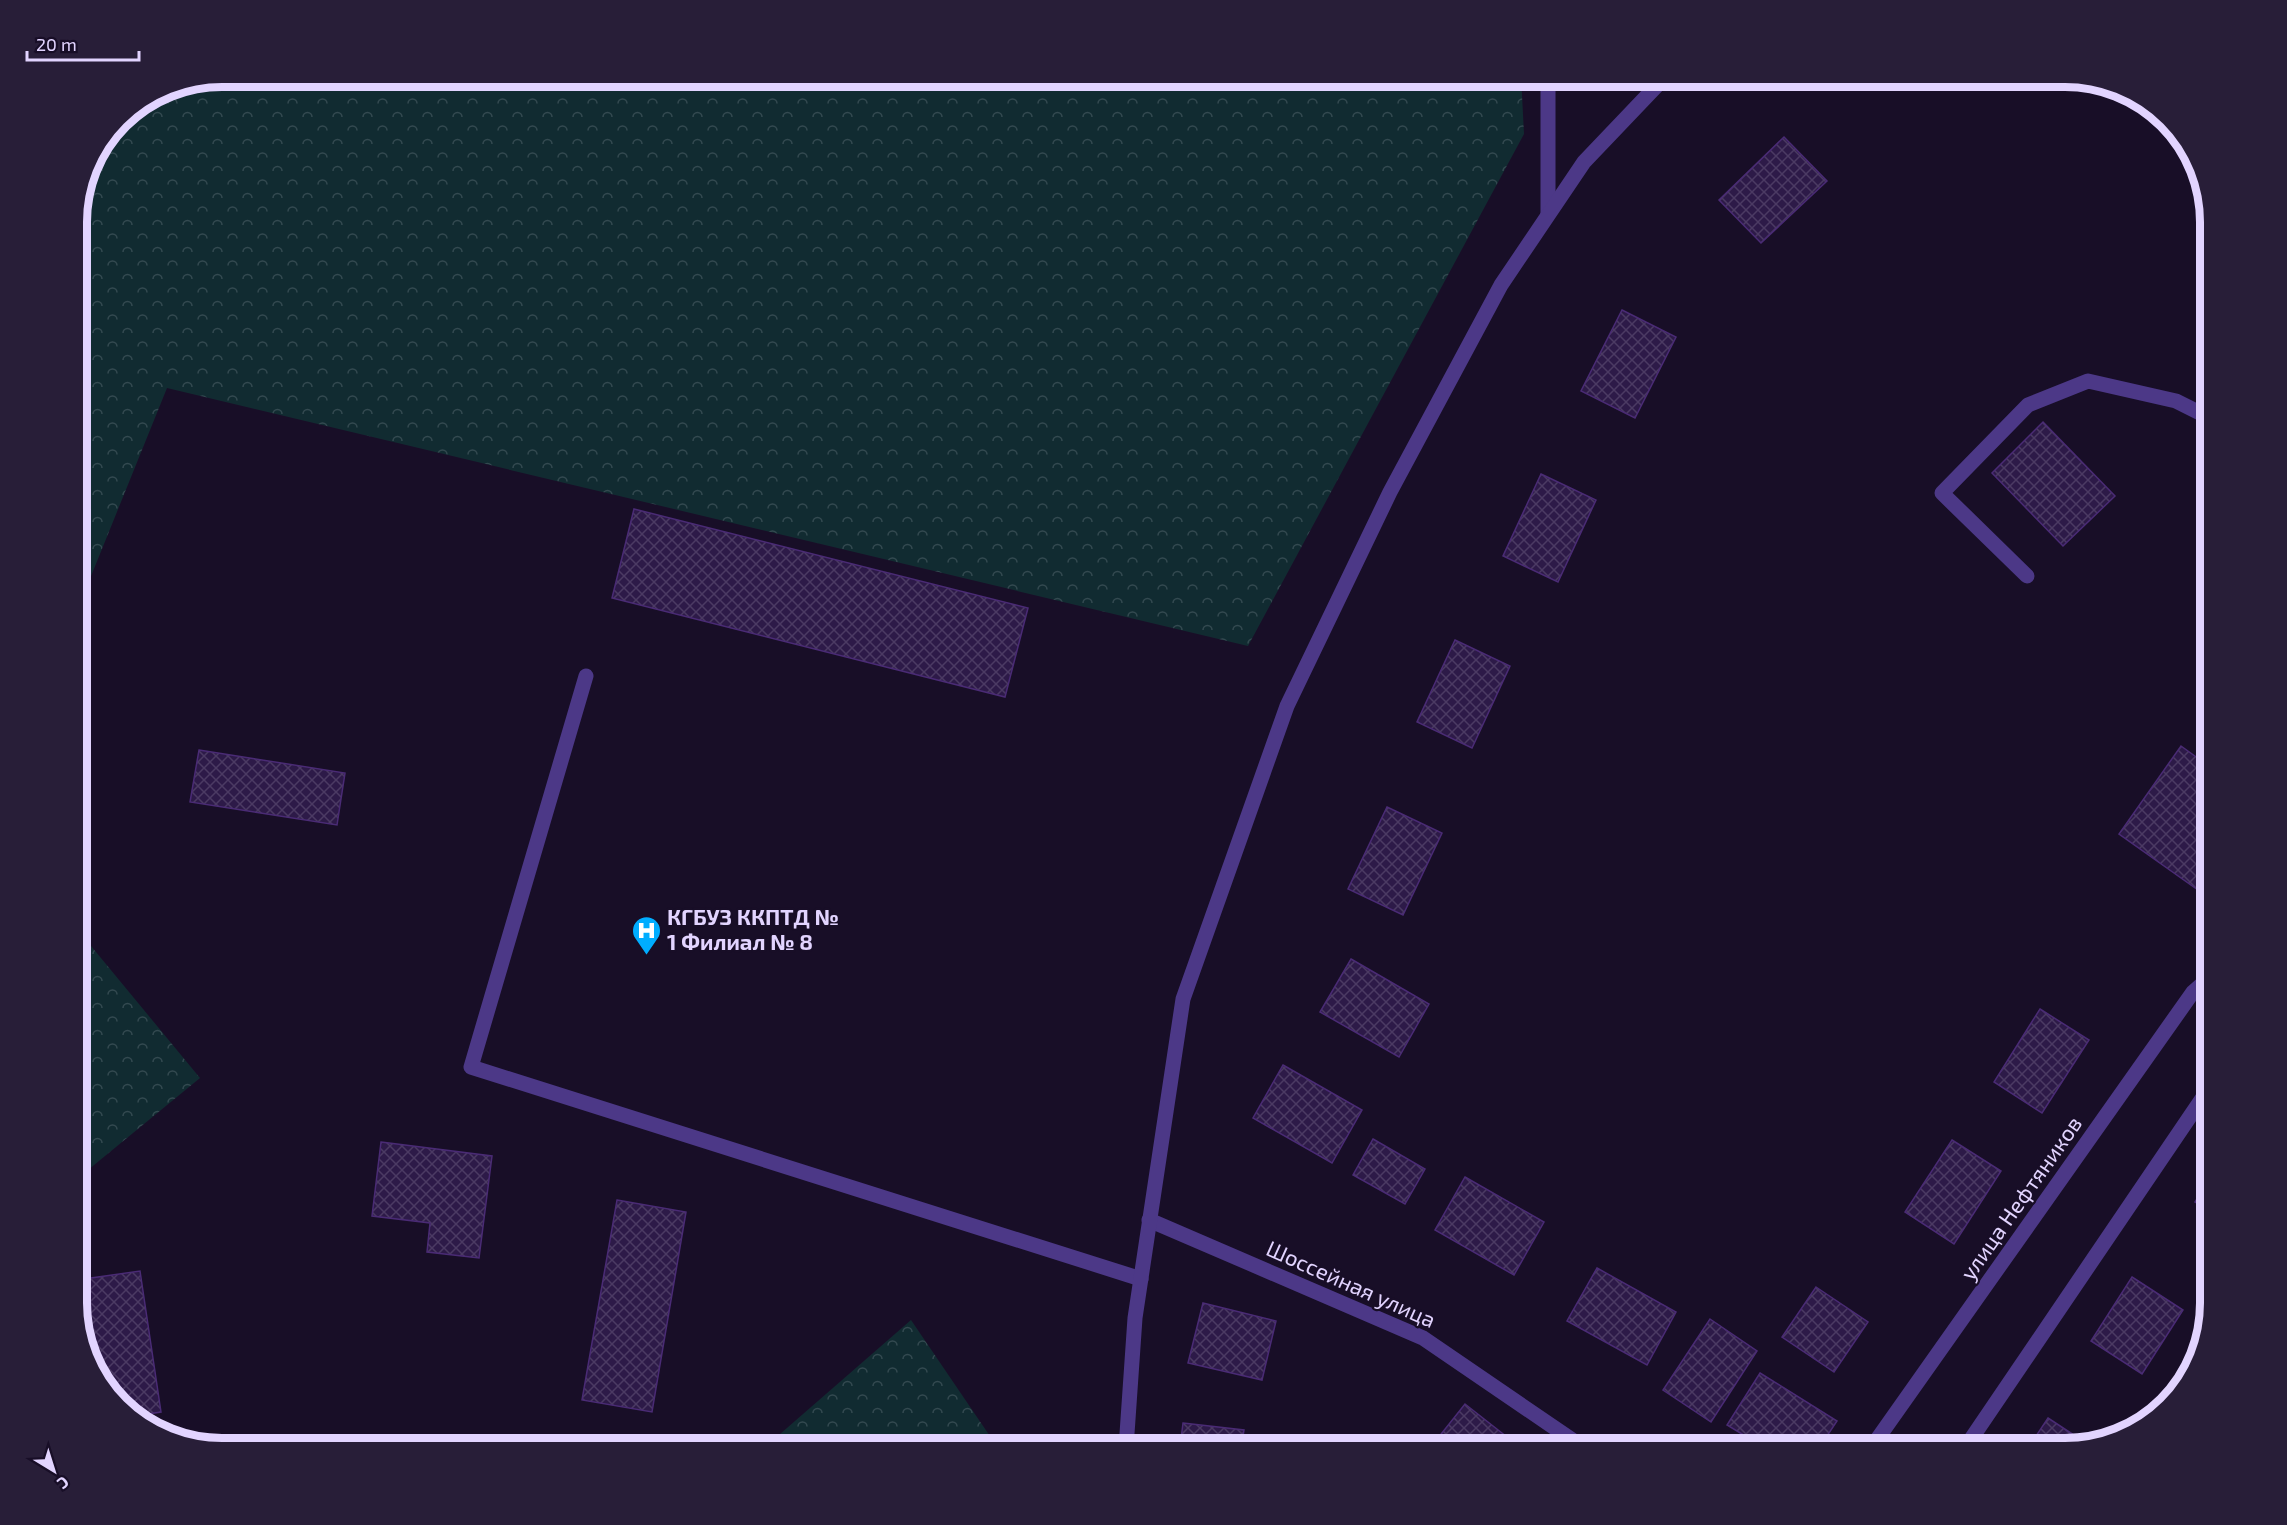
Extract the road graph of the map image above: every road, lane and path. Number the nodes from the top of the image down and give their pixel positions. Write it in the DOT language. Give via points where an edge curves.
graph roads {
  1 [pos="1548,87"];
  2 [pos="1656,87"];
  3 [pos="1548,214"];
  4 [pos="2200,413"];
  5 [pos="2027,576"];
  6 [pos="586,676"];
  7 [pos="2200,986"];
  8 [pos="2200,1103"];
  9 [pos="1149,1220"];
  10 [pos="1141,1279"];
  11 [pos="1127,1438"];
  12 [pos="1568,1438"];
  13 [pos="1879,1438"];
  14 [pos="1972,1438"];
  1 -- 3 [label="street"];
  2 -- 3 [label="street" via="1584,162"];
  3 -- 9 [label="street" via="1501,285 1390,492 1287,706 1183,999"];
  4 -- 5 [label="street" via="2176,401 2088,381 2028,405 1942,493"];
  6 -- 10 [label="street" via="471,1067"];
  7 -- 13 [label="street, улица Нефтяников"];
  8 -- 14 [label="street"];
  9 -- 10 [label="street"];
  9 -- 12 [label="street, Шоссейная улица" via="1423,1338"];
  10 -- 11 [label="street" via="1134,1318"];
}
